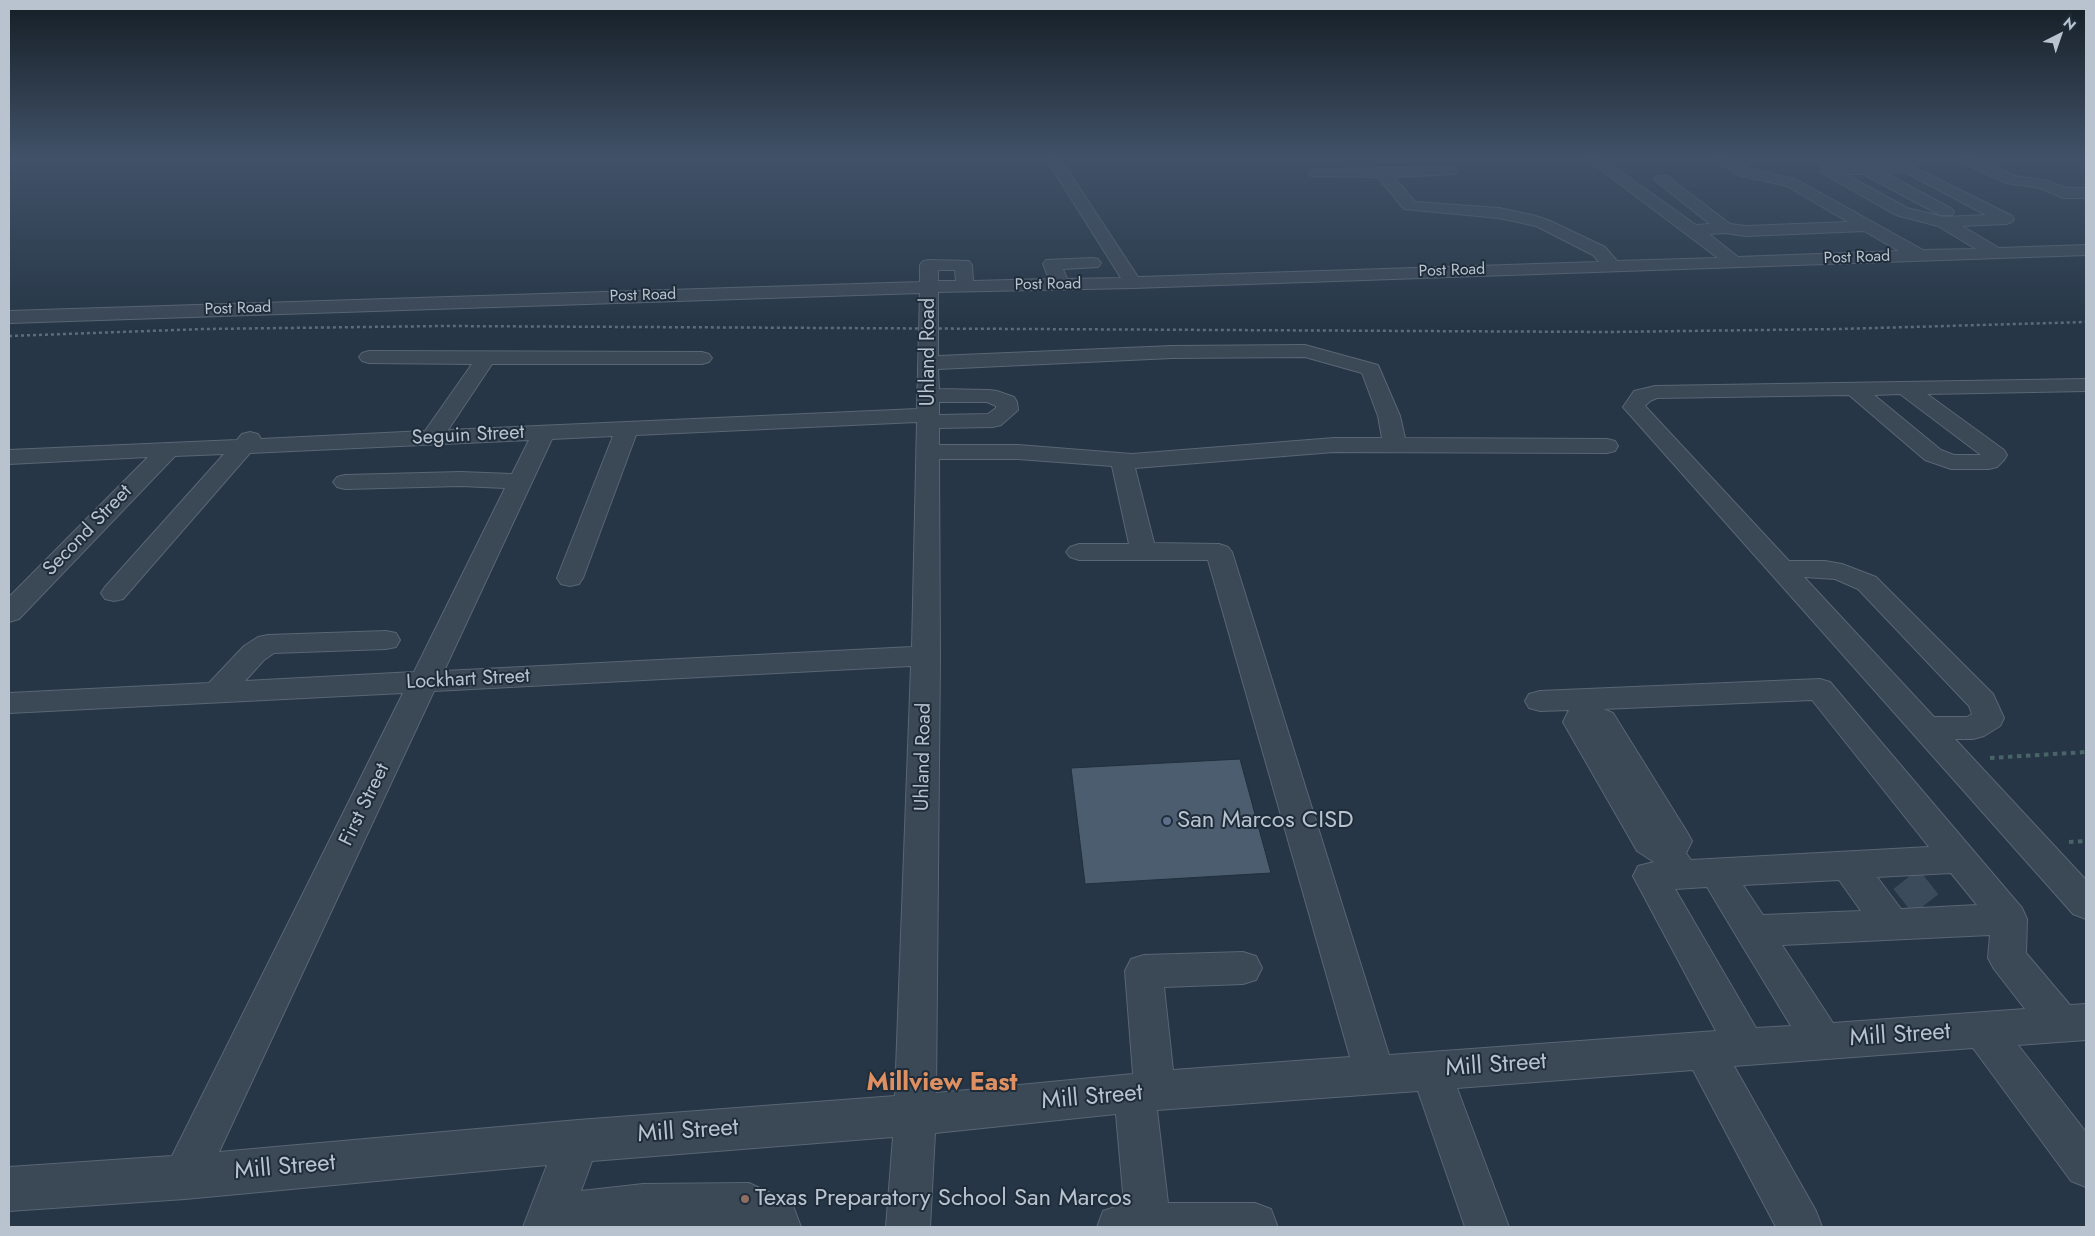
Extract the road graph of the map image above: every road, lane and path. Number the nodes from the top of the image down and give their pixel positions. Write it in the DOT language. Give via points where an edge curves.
graph roads {
  1 [pos="1089,215"];
  2 [pos="1505,215"];
  3 [pos="1669,215"];
  4 [pos="1708,215"];
  5 [pos="1848,215"];
  6 [pos="1913,215"];
  7 [pos="1951,215"];
  8 [pos="1998,215"];
  9 [pos="1963,221"];
  10 [pos="1944,222"];
  11 [pos="1868,226"];
  12 [pos="1725,228"];
  13 [pos="1693,230"];
  14 [pos="2086,250"];
  15 [pos="1995,253"];
  16 [pos="1920,256"];
  17 [pos="1733,261"];
  18 [pos="1092,263"];
  19 [pos="1611,265"];
  20 [pos="1133,283"];
  21 [pos="1060,284"];
  22 [pos="929,287"];
  23 [pos="9,317"];
  24 [pos="369,357"];
  25 [pos="486,358"];
  26 [pos="702,358"];
  27 [pos="928,363"];
  28 [pos="2086,385"];
  29 [pos="1905,388"];
  30 [pos="1854,389"];
  31 [pos="928,421"];
  32 [pos="371,422"];
  33 [pos="264,427"];
  34 [pos="627,429"];
  35 [pos="544,433"];
  36 [pos="432,438"];
  37 [pos="357,441"];
  38 [pos="1395,445"];
  39 [pos="242,446"];
  40 [pos="1607,446"];
  41 [pos="168,450"];
  42 [pos="9,457"];
  43 [pos="1122,460"];
  44 [pos="345,482"];
  45 [pos="520,482"];
  46 [pos="1143,551"];
  47 [pos="1080,552"];
  48 [pos="1781,568"];
  49 [pos="570,578"];
  50 [pos="114,593"];
  51 [pos="9,613"];
  52 [pos="386,640"];
  53 [pos="926,656"];
  54 [pos="424,682"];
  55 [pos="217,692"];
  56 [pos="1540,701"];
  57 [pos="9,702"];
  58 [pos="1579,706"];
  59 [pos="1926,728"];
  60 [pos="2086,752"];
  61 [pos="1985,758"];
  62 [pos="2086,841"];
  63 [pos="2067,842"];
  64 [pos="1959,859"];
  65 [pos="1675,864"];
  66 [pos="1848,865"];
  67 [pos="1716,872"];
  68 [pos="2080,889"];
  69 [pos="2009,920"];
  70 [pos="1892,925"];
  71 [pos="1753,931"];
  72 [pos="1243,968"];
  73 [pos="2073,1023"];
  74 [pos="1983,1030"];
  75 [pos="1823,1042"];
  76 [pos="1746,1048"];
  77 [pos="1704,1051"];
  78 [pos="1431,1071"];
  79 [pos="1375,1075"];
  80 [pos="1145,1092"];
  81 [pos="915,1115"];
  82 [pos="578,1141"];
  83 [pos="2086,1166"];
  84 [pos="185,1177"];
  85 [pos="9,1189"];
  86 [pos="547,1222"];
  87 [pos="1255,1225"];
  88 [pos="1133,1226"];
  89 [pos="779,1227"];
  90 [pos="908,1227"];
  91 [pos="1487,1227"];
  92 [pos="1800,1227"];
  1 -- 20 [label="street"];
  2 -- 19 [label="street" via="1542,223 1599,251"];
  3 -- 13 [label="street"];
  4 -- 12 [label="street"];
  5 -- 11 [label="street"];
  6 -- 10 [label="street"];
  7 -- 9 [label="street"];
  8 -- 9 [label="street" via="2006,219"];
  9 -- 10 [label="street"];
  10 -- 15 [label="street"];
  11 -- 12 [label="street" via="1746,231"];
  11 -- 16 [label="street"];
  12 -- 13 [label="street"];
  13 -- 17 [label="street"];
  14 -- 15 [label="street, Post Road"];
  15 -- 16 [label="street, Post Road"];
  16 -- 17 [label="street, Post Road"];
  17 -- 19 [label="street, Post Road"];
  18 -- 21 [label="street" via="1052,264"];
  19 -- 20 [label="street, Post Road"];
  20 -- 21 [label="street, Post Road"];
  21 -- 22 [label="street, Post Road"];
  22 -- 23 [label="street, Post Road"];
  22 -- 27 [label="street, Uhland Road"];
  24 -- 25 [label="street"];
  25 -- 26 [label="street"];
  25 -- 36 [label="street"];
  27 -- 31 [label="street, Uhland Road"];
  27 -- 38 [label="street" via="1172,352 1305,351 1371,369 1389,416"];
  28 -- 29 [label="street"];
  29 -- 30 [label="street"];
  29 -- 30 [label="street" via="1996,455 1989,462 1951,462 1933,455"];
  30 -- 48 [label="street" via="1655,392 1642,396 1634,407"];
  31 -- 34 [label="street, Seguin Street"];
  31 -- 43 [label="street, Seguin Street" via="1018,452"];
  31 -- 53 [label="street, Uhland Road"];
  32 -- 37 [label="street"];
  33 -- 39 [label="street"];
  34 -- 35 [label="street, Seguin Street"];
  34 -- 49 [label="street"];
  35 -- 36 [label="street, Seguin Street"];
  35 -- 45 [label="street, First Street"];
  36 -- 37 [label="street, Seguin Street"];
  37 -- 39 [label="street, Seguin Street"];
  38 -- 40 [label="street, Seguin Street"];
  38 -- 43 [label="street, Seguin Street" via="1334,445"];
  39 -- 41 [label="street, Seguin Street"];
  39 -- 50 [label="street"];
  41 -- 42 [label="street, Seguin Street"];
  41 -- 51 [label="street, Second Street"];
  43 -- 46 [label="street"];
  44 -- 45 [label="street" via="461,479"];
  45 -- 54 [label="street, First Street"];
  46 -- 47 [label="street"];
  46 -- 79 [label="street" via="1219,552"];
  48 -- 59 [label="street"];
  48 -- 59 [label="street" via="1825,569 1842,572 1867,583 1982,701 1989,718 1973,728"];
  52 -- 55 [label="street" via="268,644 254,653"];
  53 -- 54 [label="street, Lockhart Street"];
  53 -- 81 [label="street, Uhland Road"];
  54 -- 55 [label="street, Lockhart Street"];
  54 -- 84 [label="street, First Street"];
  55 -- 57 [label="street, Lockhart Street"];
  56 -- 58 [label="street"];
  58 -- 64 [label="street" via="1820,688"];
  58 -- 65 [label="street" via="1602,721 1675,841"];
  59 -- 68 [label="street"];
  60 -- 61 [label="path"];
  62 -- 63 [label="path"];
  64 -- 66 [label="street" via="1899,871"];
  64 -- 69 [label="street"];
  65 -- 67 [label="street"];
  65 -- 76 [label="street" via="1650,876"];
  66 -- 67 [label="street"];
  66 -- 70 [label="street"];
  67 -- 71 [label="street"];
  69 -- 70 [label="street" via="1936,918"];
  69 -- 73 [label="street" via="2007,958"];
  70 -- 71 [label="street"];
  71 -- 75 [label="street"];
  72 -- 80 [label="street" via="1144,971"];
  73 -- 74 [label="street, Mill Street"];
  74 -- 75 [label="street, Mill Street"];
  74 -- 83 [label="street"];
  75 -- 76 [label="street, Mill Street"];
  76 -- 77 [label="street, Mill Street"];
  77 -- 78 [label="street, Mill Street"];
  77 -- 92 [label="street"];
  78 -- 79 [label="street, Mill Street"];
  78 -- 91 [label="street"];
  79 -- 80 [label="street, Mill Street"];
  80 -- 81 [label="street, Mill Street"];
  80 -- 88 [label="street"];
  81 -- 82 [label="street, Mill Street"];
  81 -- 90 [label="street, Uhland Road"];
  82 -- 84 [label="street, Mill Street"];
  82 -- 86 [label="street"];
  84 -- 85 [label="street, Mill Street"];
  86 -- 89 [label="street" via="644,1206 748,1205 776,1219"];
  87 -- 88 [label="street"];
}
